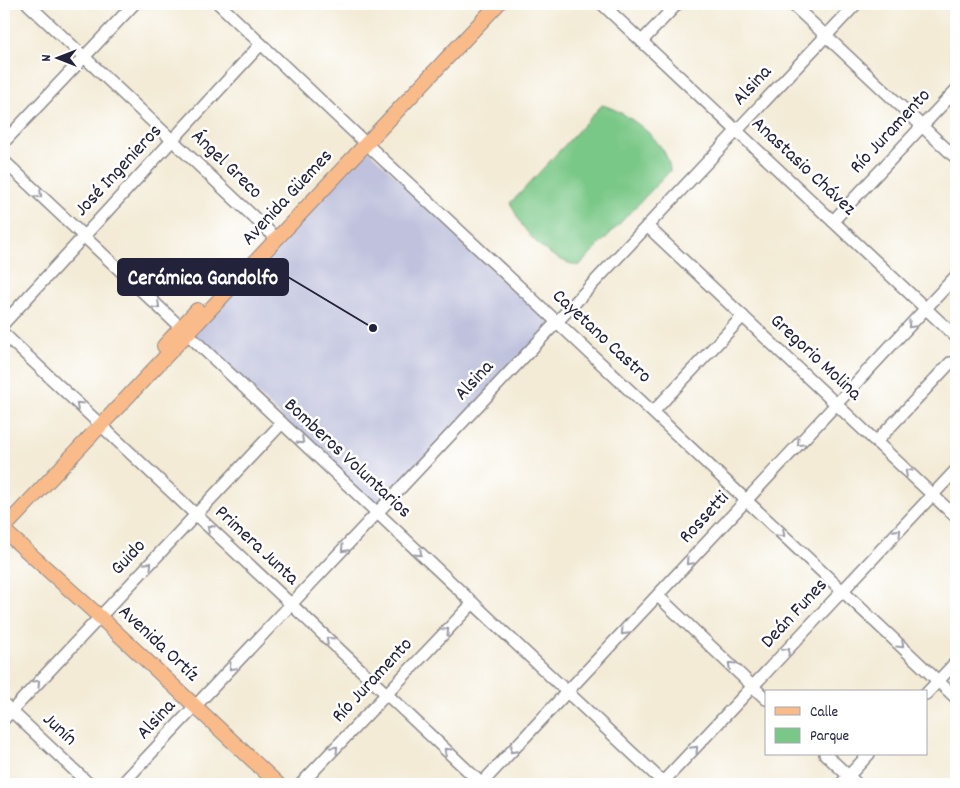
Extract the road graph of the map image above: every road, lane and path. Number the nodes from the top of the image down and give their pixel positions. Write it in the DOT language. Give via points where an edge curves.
graph roads {
  1 [pos="28,4"];
  2 [pos="134,4"];
  3 [pos="219,4"];
  4 [pos="485,4"];
  5 [pos="498,4"];
  6 [pos="602,4"];
  7 [pos="677,4"];
  8 [pos="792,4"];
  9 [pos="856,4"];
  10 [pos="826,36"];
  11 [pos="642,41"];
  12 [pos="261,44"];
  13 [pos="84,56"];
  14 [pos="956,90"];
  15 [pos="922,126"];
  16 [pos="737,130"];
  17 [pos="172,140"];
  18 [pos="363,140"];
  19 [pos="4,142"];
  20 [pos="956,158"];
  21 [pos="4,161"];
  22 [pos="833,221"];
  23 [pos="647,226"];
  24 [pos="274,236"];
  25 [pos="83,237"];
  26 [pos="956,276"];
  27 [pos="926,309"];
  28 [pos="743,316"];
  29 [pos="557,322"];
  30 [pos="4,323"];
  31 [pos="184,331"];
  32 [pos="4,334"];
  33 [pos="956,337"];
  34 [pos="950,363"];
  35 [pos="836,404"];
  36 [pos="653,412"];
  37 [pos="98,423"];
  38 [pos="282,423"];
  39 [pos="876,442"];
  40 [pos="956,470"];
  41 [pos="933,495"];
  42 [pos="747,500"];
  43 [pos="377,513"];
  44 [pos="196,515"];
  45 [pos="956,517"];
  46 [pos="5,526"];
  47 [pos="843,591"];
  48 [pos="658,596"];
  49 [pos="473,603"];
  50 [pos="291,604"];
  51 [pos="100,616"];
  52 [pos="956,662"];
  53 [pos="938,681"];
  54 [pos="753,686"];
  55 [pos="568,692"];
  56 [pos="928,692"];
  57 [pos="387,694"];
  58 [pos="765,698"];
  59 [pos="956,698"];
  60 [pos="195,706"];
  61 [pos="6,711"];
  62 [pos="827,756"];
  63 [pos="868,756"];
  64 [pos="849,782"];
  65 [pos="89,784"];
  66 [pos="122,784"];
  67 [pos="278,784"];
  68 [pos="301,784"];
  69 [pos="482,784"];
  70 [pos="663,784"];
  1 -- 13 [label="street, Ángel Greco"];
  2 -- 13 [label="street"];
  3 -- 12 [label="street, Cayetano Castro"];
  4 -- 18 [label="main road, Avenida Güemes"];
  5 -- 18 [label="main road, Avenida Güemes"];
  6 -- 11 [label="street, Anastasio Chávez"];
  7 -- 11 [label="street"];
  8 -- 10 [label="street"];
  9 -- 10 [label="street, Alsina"];
  10 -- 15 [label="street"];
  10 -- 16 [label="street, Alsina"];
  11 -- 16 [label="street, Anastasio Chávez"];
  12 -- 17 [label="street, José Ingenieros"];
  12 -- 18 [label="street, Cayetano Castro"];
  13 -- 17 [label="street, Ángel Greco"];
  13 -- 19 [label="street"];
  14 -- 15 [label="street, Río Juramento"];
  15 -- 20 [label="street"];
  15 -- 22 [label="street, Río Juramento"];
  16 -- 22 [label="street, Anastasio Chávez"];
  16 -- 23 [label="street, Alsina"];
  17 -- 24 [label="street, Ángel Greco"];
  17 -- 25 [label="street, José Ingenieros"];
  18 -- 24 [label="main road, Avenida Güemes"];
  18 -- 29 [label="street, Cayetano Castro"];
  21 -- 25 [label="street, Bomberos Voluntarios, one-way"];
  22 -- 27 [label="street, Anastasio Chávez"];
  23 -- 28 [label="street, Gregorio Molina"];
  23 -- 29 [label="street, Alsina"];
  24 -- 31 [label="main road, Avenida Güemes"];
  25 -- 30 [label="street, José Ingenieros"];
  25 -- 31 [label="street, Bomberos Voluntarios, one-way"];
  26 -- 27 [label="street, Rossetti"];
  27 -- 33 [label="street, Anastasio Chávez"];
  27 -- 35 [label="street, Rossetti, one-way"];
  28 -- 35 [label="street, Gregorio Molina"];
  28 -- 36 [label="street"];
  29 -- 36 [label="street, Cayetano Castro"];
  29 -- 43 [label="street, Alsina"];
  31 -- 37 [label="main road, Avenida Güemes"];
  31 -- 38 [label="street, Bomberos Voluntarios"];
  37 -- 32 [label="street, Primera Junta, one-way"];
  34 -- 39 [label="street"];
  35 -- 39 [label="street, Gregorio Molina"];
  35 -- 42 [label="street, Rossetti, one-way"];
  36 -- 42 [label="street, Cayetano Castro"];
  37 -- 44 [label="street, Primera Junta"];
  37 -- 46 [label="main road, Avenida Güemes"];
  38 -- 43 [label="street, Bomberos Voluntarios, one-way"];
  38 -- 44 [label="street, Guido"];
  41 -- 39 [label="street, Gregorio Molina, one-way"];
  40 -- 41 [label="street, Deán Funes"];
  41 -- 45 [label="street, Gregorio Molina"];
  47 -- 41 [label="street, Deán Funes, one-way"];
  42 -- 47 [label="street, Cayetano Castro, one-way"];
  42 -- 48 [label="street, Rossetti, one-way"];
  43 -- 49 [label="street, Bomberos Voluntarios, one-way"];
  43 -- 50 [label="street, Alsina, one-way"];
  50 -- 44 [label="street, Primera Junta, one-way"];
  51 -- 44 [label="street, Guido, one-way"];
  46 -- 51 [label="main road, Avenida Ortíz"];
  47 -- 53 [label="street, Cayetano Castro, one-way"];
  54 -- 47 [label="street, Deán Funes, one-way"];
  54 -- 48 [label="street, one-way"];
  48 -- 55 [label="street, Rossetti, one-way"];
  49 -- 55 [label="street, Bomberos Voluntarios"];
  57 -- 49 [label="street, Río Juramento, one-way"];
  57 -- 50 [label="street, Primera Junta, one-way"];
  50 -- 60 [label="street, Alsina, one-way"];
  51 -- 60 [label="main road, Avenida Ortíz"];
  61 -- 51 [label="street, Guido, one-way"];
  52 -- 53 [label="street"];
  53 -- 56 [label="street"];
  53 -- 59 [label="street, Cayetano Castro"];
  54 -- 58 [label="street"];
  70 -- 54 [label="street, Deán Funes, one-way"];
  55 -- 69 [label="street, Rossetti, one-way"];
  55 -- 70 [label="street, Bomberos Voluntarios"];
  68 -- 57 [label="street, Río Juramento, one-way"];
  69 -- 57 [label="street, Primera Junta, one-way"];
  60 -- 66 [label="street, Alsina"];
  60 -- 67 [label="main road, Avenida Ortíz"];
  61 -- 65 [label="street, Junín"];
  62 -- 64 [label="street"];
  63 -- 64 [label="street"];
}
